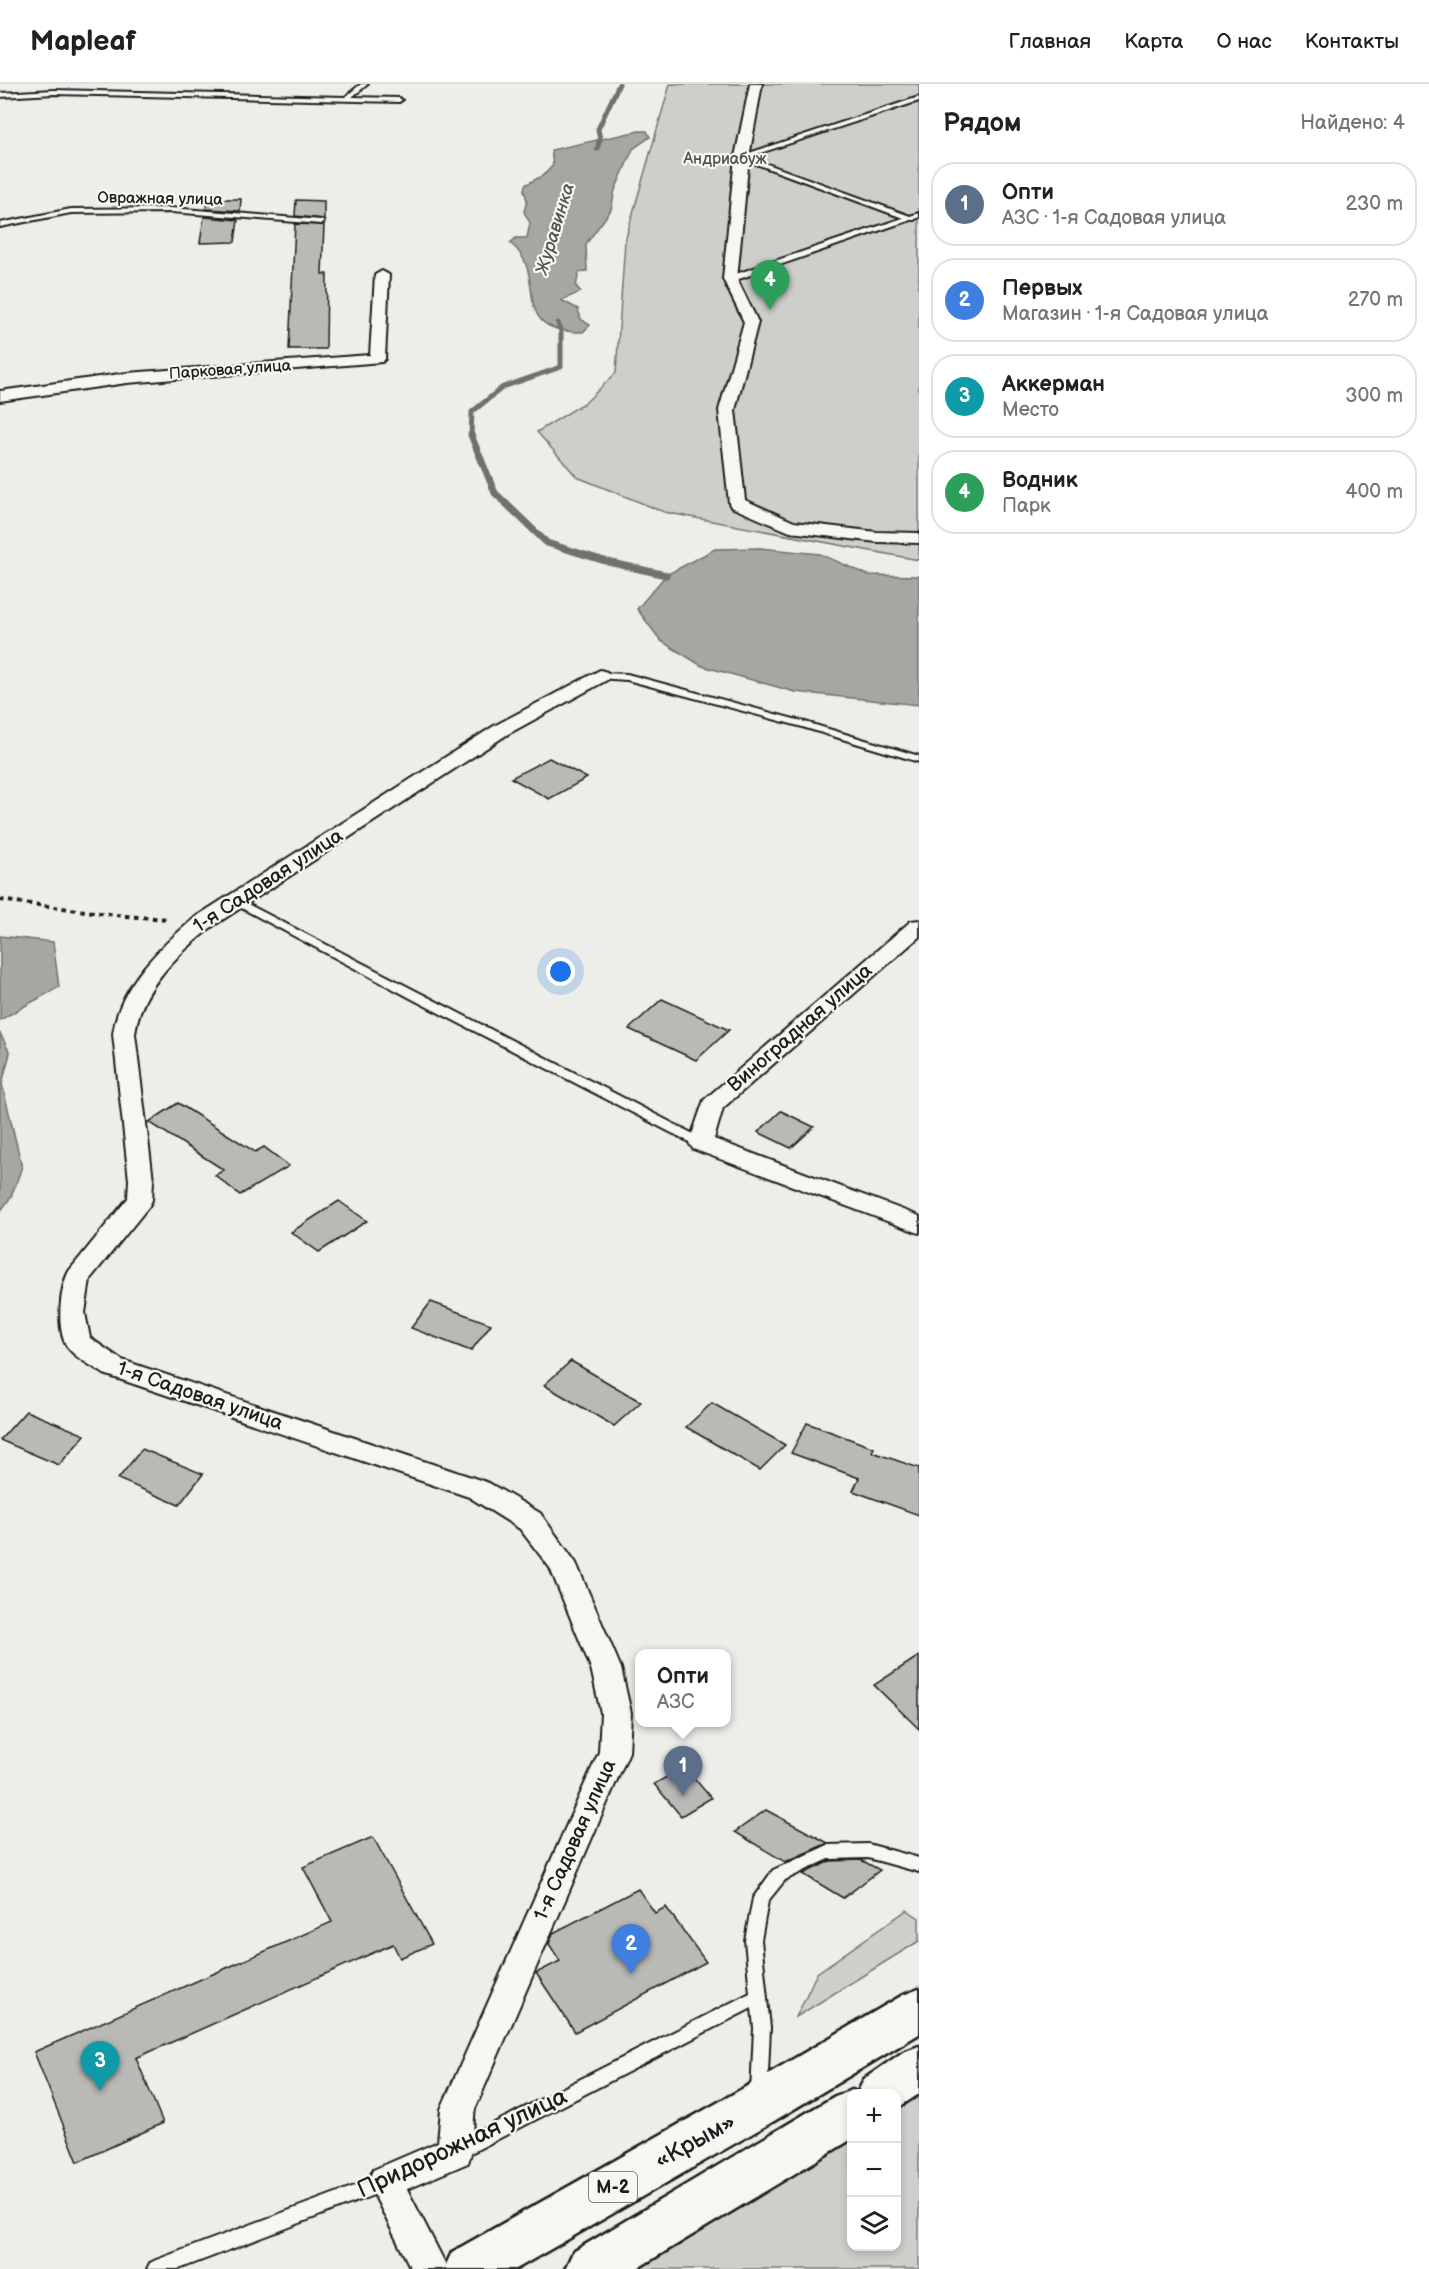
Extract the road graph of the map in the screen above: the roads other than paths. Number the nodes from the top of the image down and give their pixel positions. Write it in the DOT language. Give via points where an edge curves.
graph roads {
  1 [pos="364,84"];
  2 [pos="756,84"];
  3 [pos="0,95"];
  4 [pos="346,99"];
  5 [pos="919,99"];
  6 [pos="399,100"];
  7 [pos="742,157"];
  8 [pos="919,215"];
  9 [pos="911,219"];
  10 [pos="321,222"];
  11 [pos="919,222"];
  12 [pos="0,225"];
  13 [pos="382,275"];
  14 [pos="730,279"];
  15 [pos="0,396"];
  16 [pos="919,538"];
  17 [pos="600,676"];
  18 [pos="919,759"];
  19 [pos="236,901"];
  20 [pos="919,926"];
  21 [pos="701,1143"];
  22 [pos="919,1226"];
  23 [pos="919,1865"];
  24 [pos="760,1996"];
  25 [pos="919,2010"];
  26 [pos="919,2067"];
  27 [pos="887,2089"];
  28 [pos="758,2105"];
  29 [pos="847,2115"];
  30 [pos="456,2151"];
  31 [pos="385,2182"];
  32 [pos="156,2269"];
  33 [pos="430,2269"];
  34 [pos="469,2269"];
  35 [pos="590,2269"];
  1 -- 4 [label="lane"];
  2 -- 7 [label="street"];
  3 -- 4 [label="lane" via="54,92"];
  4 -- 6 [label="lane"];
  5 -- 7 [label="lane"];
  7 -- 9 [label="lane"];
  7 -- 14 [label="street"];
  8 -- 9 [label="lane"];
  9 -- 11 [label="lane"];
  9 -- 14 [label="lane"];
  10 -- 12 [label="lane, Овражная улица" via="171,210 71,211"];
  13 -- 15 [label="street, Парковая улица" via="377,359 127,378"];
  14 -- 16 [label="street" via="751,322 727,410 737,503 790,527"];
  17 -- 18 [label="lane" via="627,677"];
  17 -- 19 [label="street, 1-я Садовая улица" via="501,730"];
  19 -- 21 [label="lane"];
  19 -- 30 [label="street, 1-я Садовая улица" via="183,938 140,990 128,1013 124,1034 140,1200 78,1278 72,1313 78,1343 113,1367 479,1491 530,1521 562,1563 606,1668 616,1713 614,1752 458,2109"];
  20 -- 21 [label="street, Виноградная улица" via="712,1105"];
  21 -- 22 [label="street"];
  23 -- 24 [label="lane" via="868,1851 828,1852 779,1875 761,1898 753,1940"];
  24 -- 28 [label="lane"];
  24 -- 30 [label="lane, Придорожная улица"];
  25 -- 28 [label="highway, «Крым» / М-2"];
  26 -- 27 [label="highway"];
  28 -- 34 [label="highway, «Крым» / М-2"];
  29 -- 35 [label="highway"];
  30 -- 31 [label="street, Придорожная улица"];
  31 -- 32 [label="lane, Придорожная улица"];
  31 -- 33 [label="street"];
}
